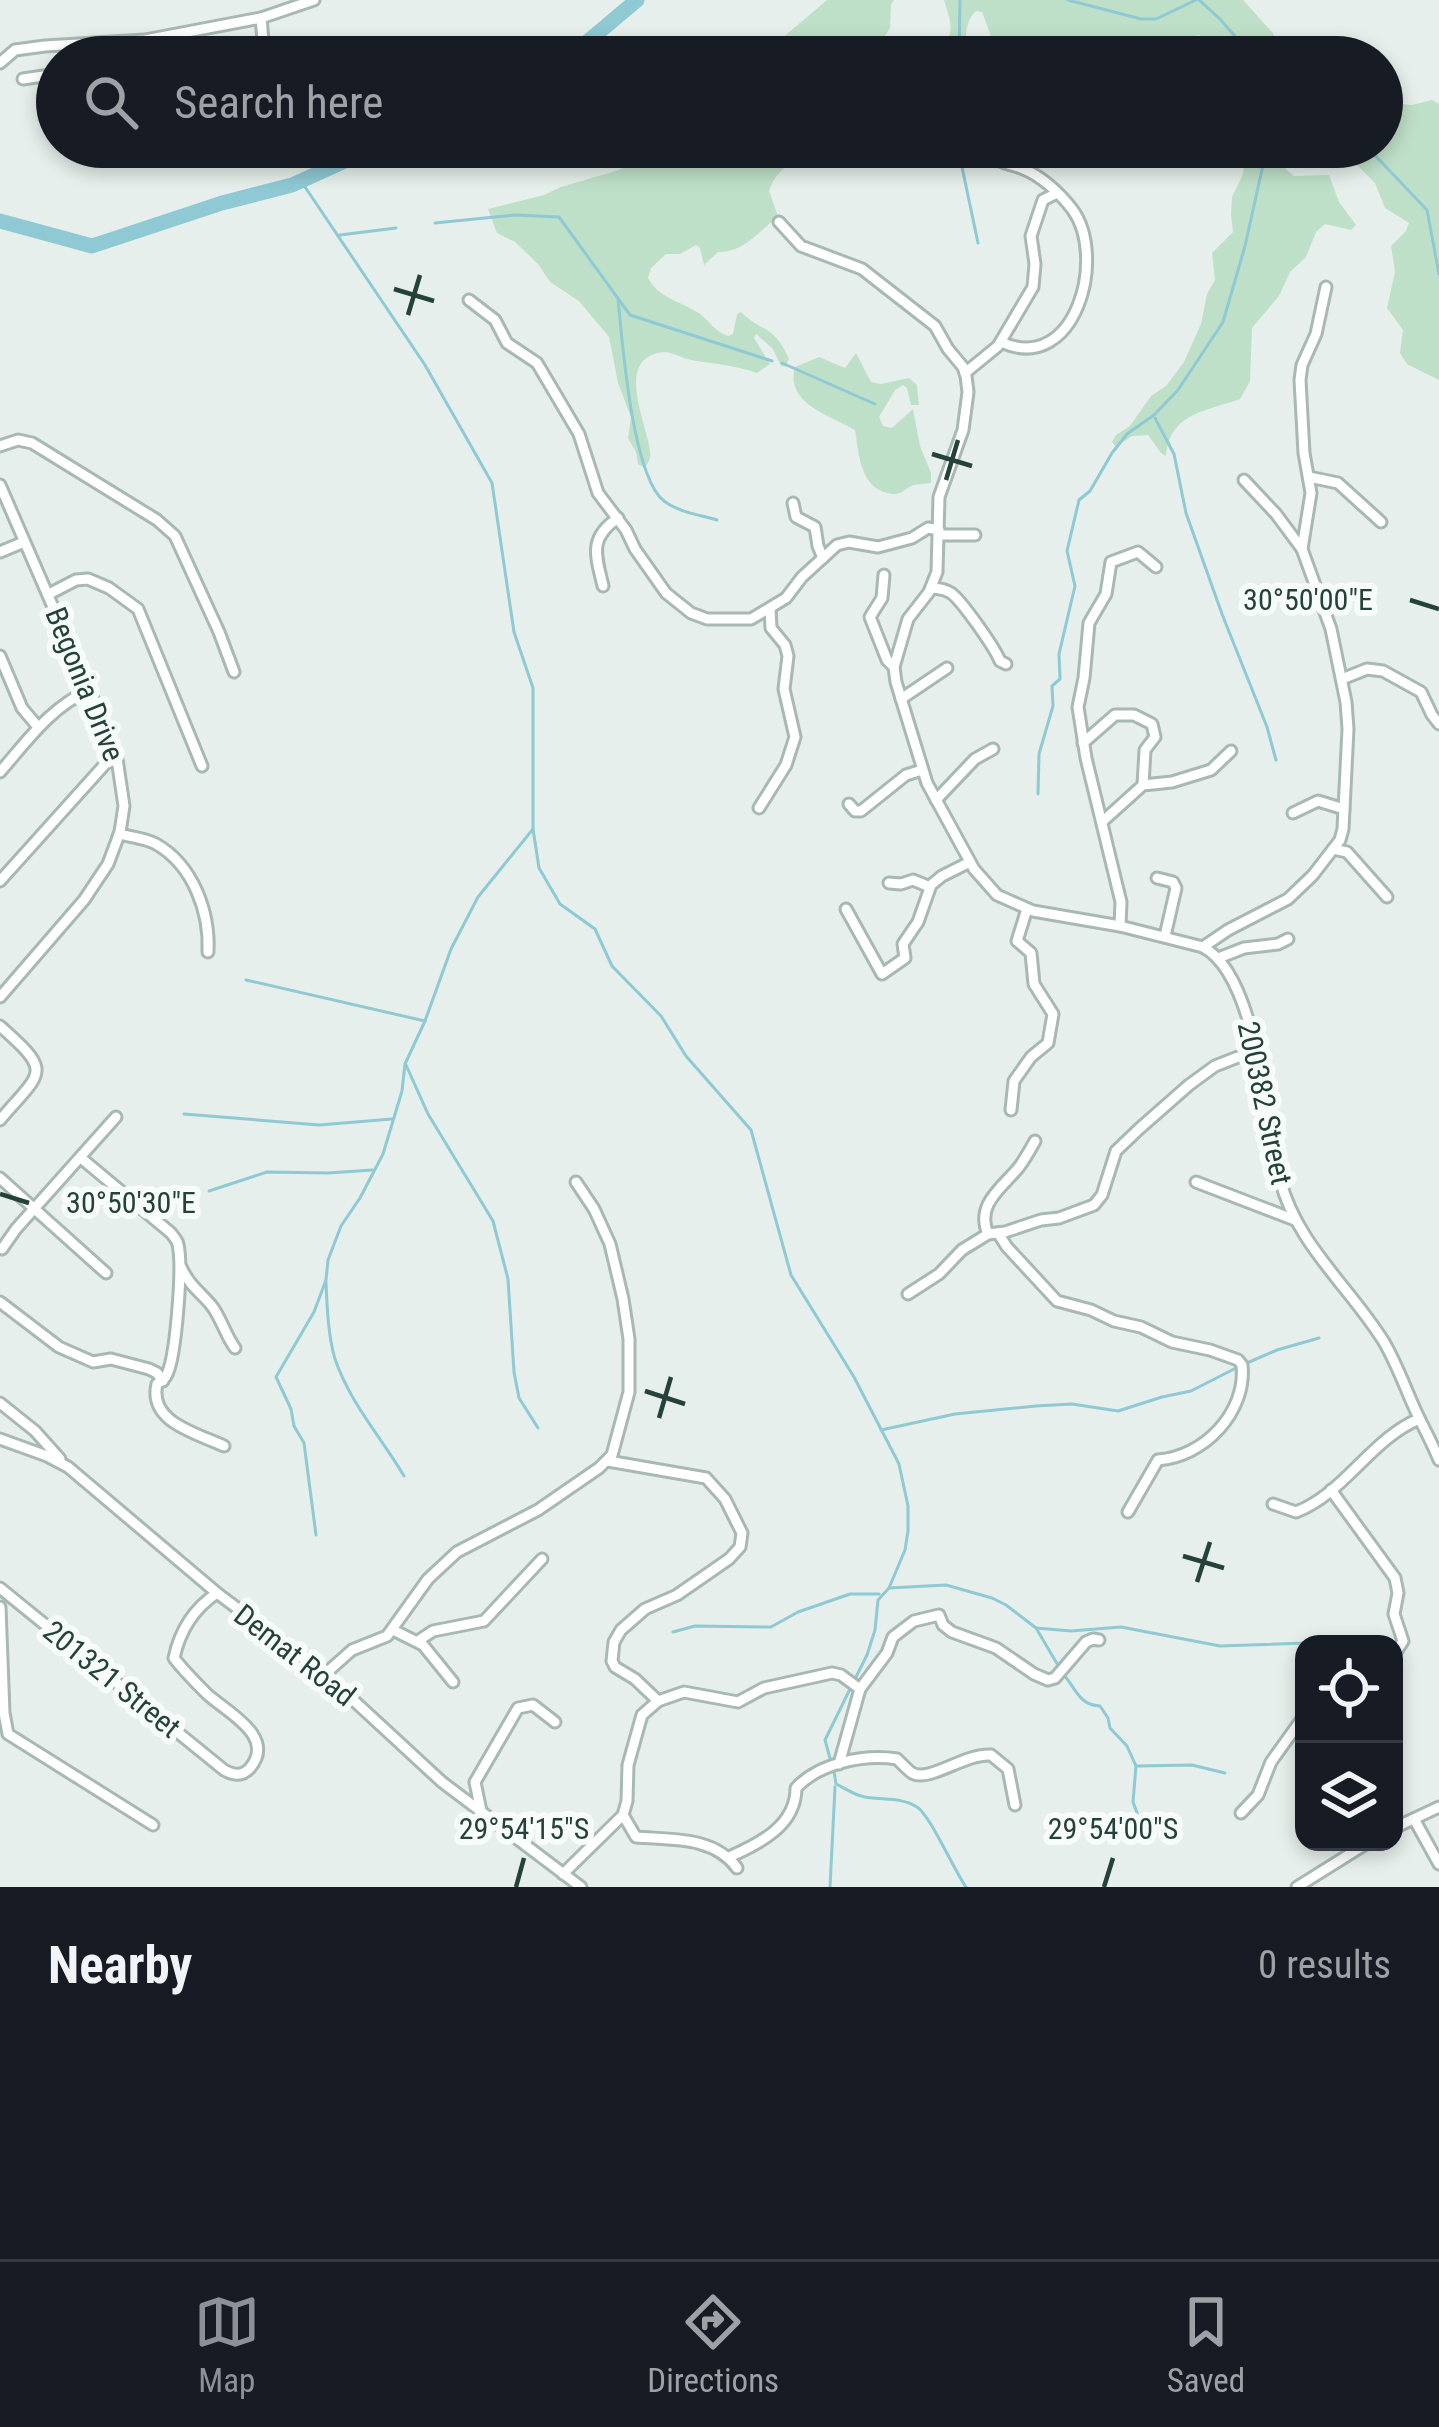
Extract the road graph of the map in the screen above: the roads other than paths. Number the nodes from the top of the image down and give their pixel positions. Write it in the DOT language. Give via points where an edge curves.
graph roads {
  1 [pos="314,0"];
  2 [pos="261,18"];
  3 [pos="166,36"];
  4 [pos="263,36"];
  5 [pos="36,48"];
  6 [pos="0,63"];
  7 [pos="36,77"];
  8 [pos="22,79"];
  9 [pos="1019,168"];
  10 [pos="1057,194"];
  11 [pos="779,222"];
  12 [pos="1325,287"];
  13 [pos="469,300"];
  14 [pos="1001,342"];
  15 [pos="965,373"];
  16 [pos="0,446"];
  17 [pos="1309,478"];
  18 [pos="1244,480"];
  19 [pos="0,484"];
  20 [pos="794,502"];
  21 [pos="618,518"];
  22 [pos="1382,522"];
  23 [pos="939,532"];
  24 [pos="975,535"];
  25 [pos="24,542"];
  26 [pos="1302,549"];
  27 [pos="0,552"];
  28 [pos="824,558"];
  29 [pos="1156,567"];
  30 [pos="884,574"];
  31 [pos="603,586"];
  32 [pos="932,588"];
  33 [pos="49,594"];
  34 [pos="770,608"];
  35 [pos="0,656"];
  36 [pos="1006,664"];
  37 [pos="894,668"];
  38 [pos="947,668"];
  39 [pos="234,672"];
  40 [pos="1342,679"];
  41 [pos="89,690"];
  42 [pos="901,699"];
  43 [pos="1439,724"];
  44 [pos="38,727"];
  45 [pos="1083,743"];
  46 [pos="993,749"];
  47 [pos="1231,751"];
  48 [pos="116,752"];
  49 [pos="202,766"];
  50 [pos="922,770"];
  51 [pos="0,772"];
  52 [pos="1143,785"];
  53 [pos="936,800"];
  54 [pos="849,804"];
  55 [pos="758,808"];
  56 [pos="1344,808"];
  57 [pos="1293,813"];
  58 [pos="1103,820"];
  59 [pos="119,834"];
  60 [pos="1333,849"];
  61 [pos="970,862"];
  62 [pos="1157,878"];
  63 [pos="0,881"];
  64 [pos="889,884"];
  65 [pos="930,887"];
  66 [pos="1387,897"];
  67 [pos="846,909"];
  68 [pos="1027,909"];
  69 [pos="1120,926"];
  70 [pos="1226,931"];
  71 [pos="1165,936"];
  72 [pos="1288,939"];
  73 [pos="1202,947"];
  74 [pos="208,952"];
  75 [pos="1219,958"];
  76 [pos="0,997"];
  77 [pos="0,1026"];
  78 [pos="1256,1058"];
  79 [pos="1011,1110"];
  80 [pos="116,1117"];
  81 [pos="0,1120"];
  82 [pos="1035,1141"];
  83 [pos="80,1158"];
  84 [pos="0,1178"];
  85 [pos="576,1182"];
  86 [pos="1196,1182"];
  87 [pos="35,1208"];
  88 [pos="1295,1220"];
  89 [pos="993,1233"];
  90 [pos="2,1249"];
  91 [pos="179,1262"];
  92 [pos="106,1273"];
  93 [pos="908,1294"];
  94 [pos="0,1302"];
  95 [pos="236,1348"];
  96 [pos="163,1381"];
  97 [pos="0,1403"];
  98 [pos="1419,1419"];
  99 [pos="0,1438"];
  100 [pos="224,1446"];
  101 [pos="1439,1460"];
  102 [pos="608,1461"];
  103 [pos="68,1467"];
  104 [pos="1331,1490"];
  105 [pos="1273,1504"];
  106 [pos="1128,1512"];
  107 [pos="542,1559"];
  108 [pos="0,1588"];
  109 [pos="217,1593"];
  110 [pos="0,1607"];
  111 [pos="393,1630"];
  112 [pos="1401,1635"];
  113 [pos="1099,1640"];
  114 [pos="418,1641"];
  115 [pos="325,1674"];
  116 [pos="453,1682"];
  117 [pos="860,1689"];
  118 [pos="658,1701"];
  119 [pos="555,1722"];
  120 [pos="1295,1728"];
  121 [pos="838,1764"];
  122 [pos="1015,1805"];
  123 [pos="1439,1807"];
  124 [pos="481,1811"];
  125 [pos="1240,1813"];
  126 [pos="623,1815"];
  127 [pos="1414,1819"];
  128 [pos="1403,1824"];
  129 [pos="153,1826"];
  130 [pos="1355,1851"];
  131 [pos="729,1857"];
  132 [pos="1439,1864"];
  133 [pos="737,1868"];
  134 [pos="563,1874"];
  135 [pos="580,1887"];
  136 [pos="1297,1887"];
  1 -- 2 [label="street"];
  2 -- 3 [label="street"];
  2 -- 4 [label="street"];
  5 -- 6 [label="street" via="15,50"];
  7 -- 8 [label="street"];
  9 -- 10 [label="street"];
  10 -- 14 [label="street" via="1043,200 1031,236 1033,287"];
  10 -- 14 [label="street" via="1075,213 1086,246 1075,316 1038,348"];
  11 -- 15 [label="street" via="801,246 856,266 895,293 935,326"];
  12 -- 17 [label="street" via="1300,380"];
  13 -- 21 [label="street" via="536,363"];
  14 -- 15 [label="street"];
  15 -- 23 [label="street" via="967,412 939,497"];
  16 -- 39 [label="street" via="32,443 168,528"];
  17 -- 22 [label="street" via="1338,483"];
  17 -- 26 [label="street"];
  18 -- 26 [label="street"];
  19 -- 25 [label="street, Begonia Drive"];
  20 -- 28 [label="street" via="796,518 815,527"];
  21 -- 31 [label="street" via="604,527 594,555"];
  21 -- 34 [label="street" via="666,593 691,613 751,620"];
  23 -- 24 [label="street"];
  23 -- 28 [label="street" via="928,527 874,547 844,543"];
  23 -- 32 [label="street"];
  25 -- 27 [label="street"];
  25 -- 33 [label="street, Begonia Drive"];
  26 -- 40 [label="street"];
  28 -- 34 [label="street"];
  29 -- 45 [label="street" via="1138,552 1112,562 1085,642"];
  30 -- 37 [label="street" via="871,616"];
  32 -- 36 [label="street" via="956,598"];
  32 -- 37 [label="street, 200382 Street" via="908,619"];
  33 -- 41 [label="street, Begonia Drive"];
  33 -- 49 [label="street" via="88,579 138,609"];
  34 -- 55 [label="street" via="771,628 788,656 784,689 796,737"];
  35 -- 44 [label="street"];
  37 -- 42 [label="street, 200382 Street"];
  38 -- 42 [label="street"];
  40 -- 43 [label="street" via="1383,671 1421,692"];
  40 -- 56 [label="street"];
  41 -- 44 [label="street"];
  41 -- 48 [label="street, Begonia Drive"];
  42 -- 50 [label="street, 200382 Street"];
  44 -- 51 [label="street"];
  45 -- 52 [label="street" via="1115,715 1152,724"];
  45 -- 58 [label="street"];
  46 -- 53 [label="street"];
  47 -- 52 [label="street" via="1211,770"];
  48 -- 59 [label="street, Begonia Drive" via="124,806"];
  48 -- 63 [label="street"];
  50 -- 53 [label="street, 200382 Street"];
  50 -- 54 [label="street" via="862,812"];
  52 -- 58 [label="street"];
  53 -- 61 [label="street, 200382 Street"];
  56 -- 57 [label="street" via="1318,802"];
  56 -- 60 [label="street"];
  58 -- 69 [label="street"];
  59 -- 74 [label="street" via="157,844 190,879"];
  59 -- 76 [label="street, Begonia Drive" via="84,900"];
  60 -- 66 [label="street" via="1346,852"];
  60 -- 70 [label="street" via="1288,899"];
  61 -- 65 [label="street"];
  61 -- 68 [label="street, 200382 Street" via="997,895"];
  62 -- 71 [label="street" via="1176,888"];
  64 -- 65 [label="street"];
  65 -- 67 [label="street" via="904,958 882,974"];
  68 -- 69 [label="street, 200382 Street"];
  68 -- 79 [label="street" via="1017,940 1031,953 1034,984 1053,1014 1048,1043 1014,1081"];
  69 -- 71 [label="street, 200382 Street"];
  70 -- 73 [label="street"];
  70 -- 75 [label="street"];
  71 -- 73 [label="street, 200382 Street"];
  72 -- 75 [label="street"];
  73 -- 75 [label="street, 200382 Street"];
  75 -- 78 [label="street, 200382 Street" via="1250,1021"];
  77 -- 81 [label="street" via="32,1054 37,1071"];
  78 -- 88 [label="street, 200382 Street"];
  78 -- 89 [label="street" via="1215,1066 1139,1129 1117,1151 1094,1205"];
  80 -- 83 [label="street"];
  82 -- 89 [label="street" via="992,1198 983,1222"];
  83 -- 87 [label="street"];
  83 -- 91 [label="street" via="171,1233"];
  84 -- 87 [label="street"];
  85 -- 102 [label="street" via="610,1244 629,1340 629,1392"];
  86 -- 88 [label="street"];
  87 -- 90 [label="street"];
  87 -- 92 [label="street"];
  88 -- 98 [label="street, 200382 Street" via="1384,1342"];
  89 -- 93 [label="street"];
  89 -- 106 [label="street" via="1057,1301 1242,1365 1233,1412 1194,1448 1158,1460"];
  91 -- 95 [label="street"];
  91 -- 96 [label="street"];
  94 -- 96 [label="street" via="58,1347 93,1362 148,1369"];
  96 -- 100 [label="street" via="155,1401 167,1418"];
  97 -- 103 [label="street"];
  98 -- 101 [label="street, 200382 Street"];
  98 -- 104 [label="street"];
  99 -- 103 [label="street, Demat Road"];
  102 -- 111 [label="street" via="521,1521 457,1552"];
  102 -- 118 [label="street" via="706,1478 742,1533 729,1559 645,1609 614,1642 615,1667"];
  103 -- 109 [label="street, Demat Road"];
  104 -- 105 [label="street" via="1296,1512"];
  104 -- 112 [label="street" via="1395,1578"];
  107 -- 114 [label="street" via="484,1621"];
  108 -- 109 [label="street, 201321 Street" via="236,1775 253,1764 252,1731 174,1658 190,1618"];
  109 -- 115 [label="street, Demat Road"];
  110 -- 129 [label="street" via="8,1734"];
  111 -- 114 [label="street"];
  111 -- 115 [label="street"];
  113 -- 117 [label="street" via="1086,1642 1055,1678 1043,1679 934,1615 904,1626"];
  114 -- 116 [label="street"];
  115 -- 124 [label="street, Demat Road"];
  117 -- 118 [label="street" via="832,1673 738,1702 683,1692"];
  117 -- 121 [label="street"];
  118 -- 126 [label="street" via="640,1721"];
  119 -- 124 [label="street" via="533,1706 518,1708 475,1782"];
  120 -- 125 [label="street"];
  121 -- 122 [label="street" via="893,1758 925,1776 991,1755 1008,1769"];
  121 -- 131 [label="street" via="797,1786 796,1806 778,1830"];
  123 -- 127 [label="street"];
  124 -- 134 [label="street, Demat Road"];
  126 -- 131 [label="street" via="636,1837 696,1842"];
  126 -- 134 [label="street"];
  127 -- 128 [label="street"];
  127 -- 132 [label="street"];
  130 -- 136 [label="street"];
  131 -- 133 [label="street"];
  134 -- 135 [label="street, Demat Road"];
}
